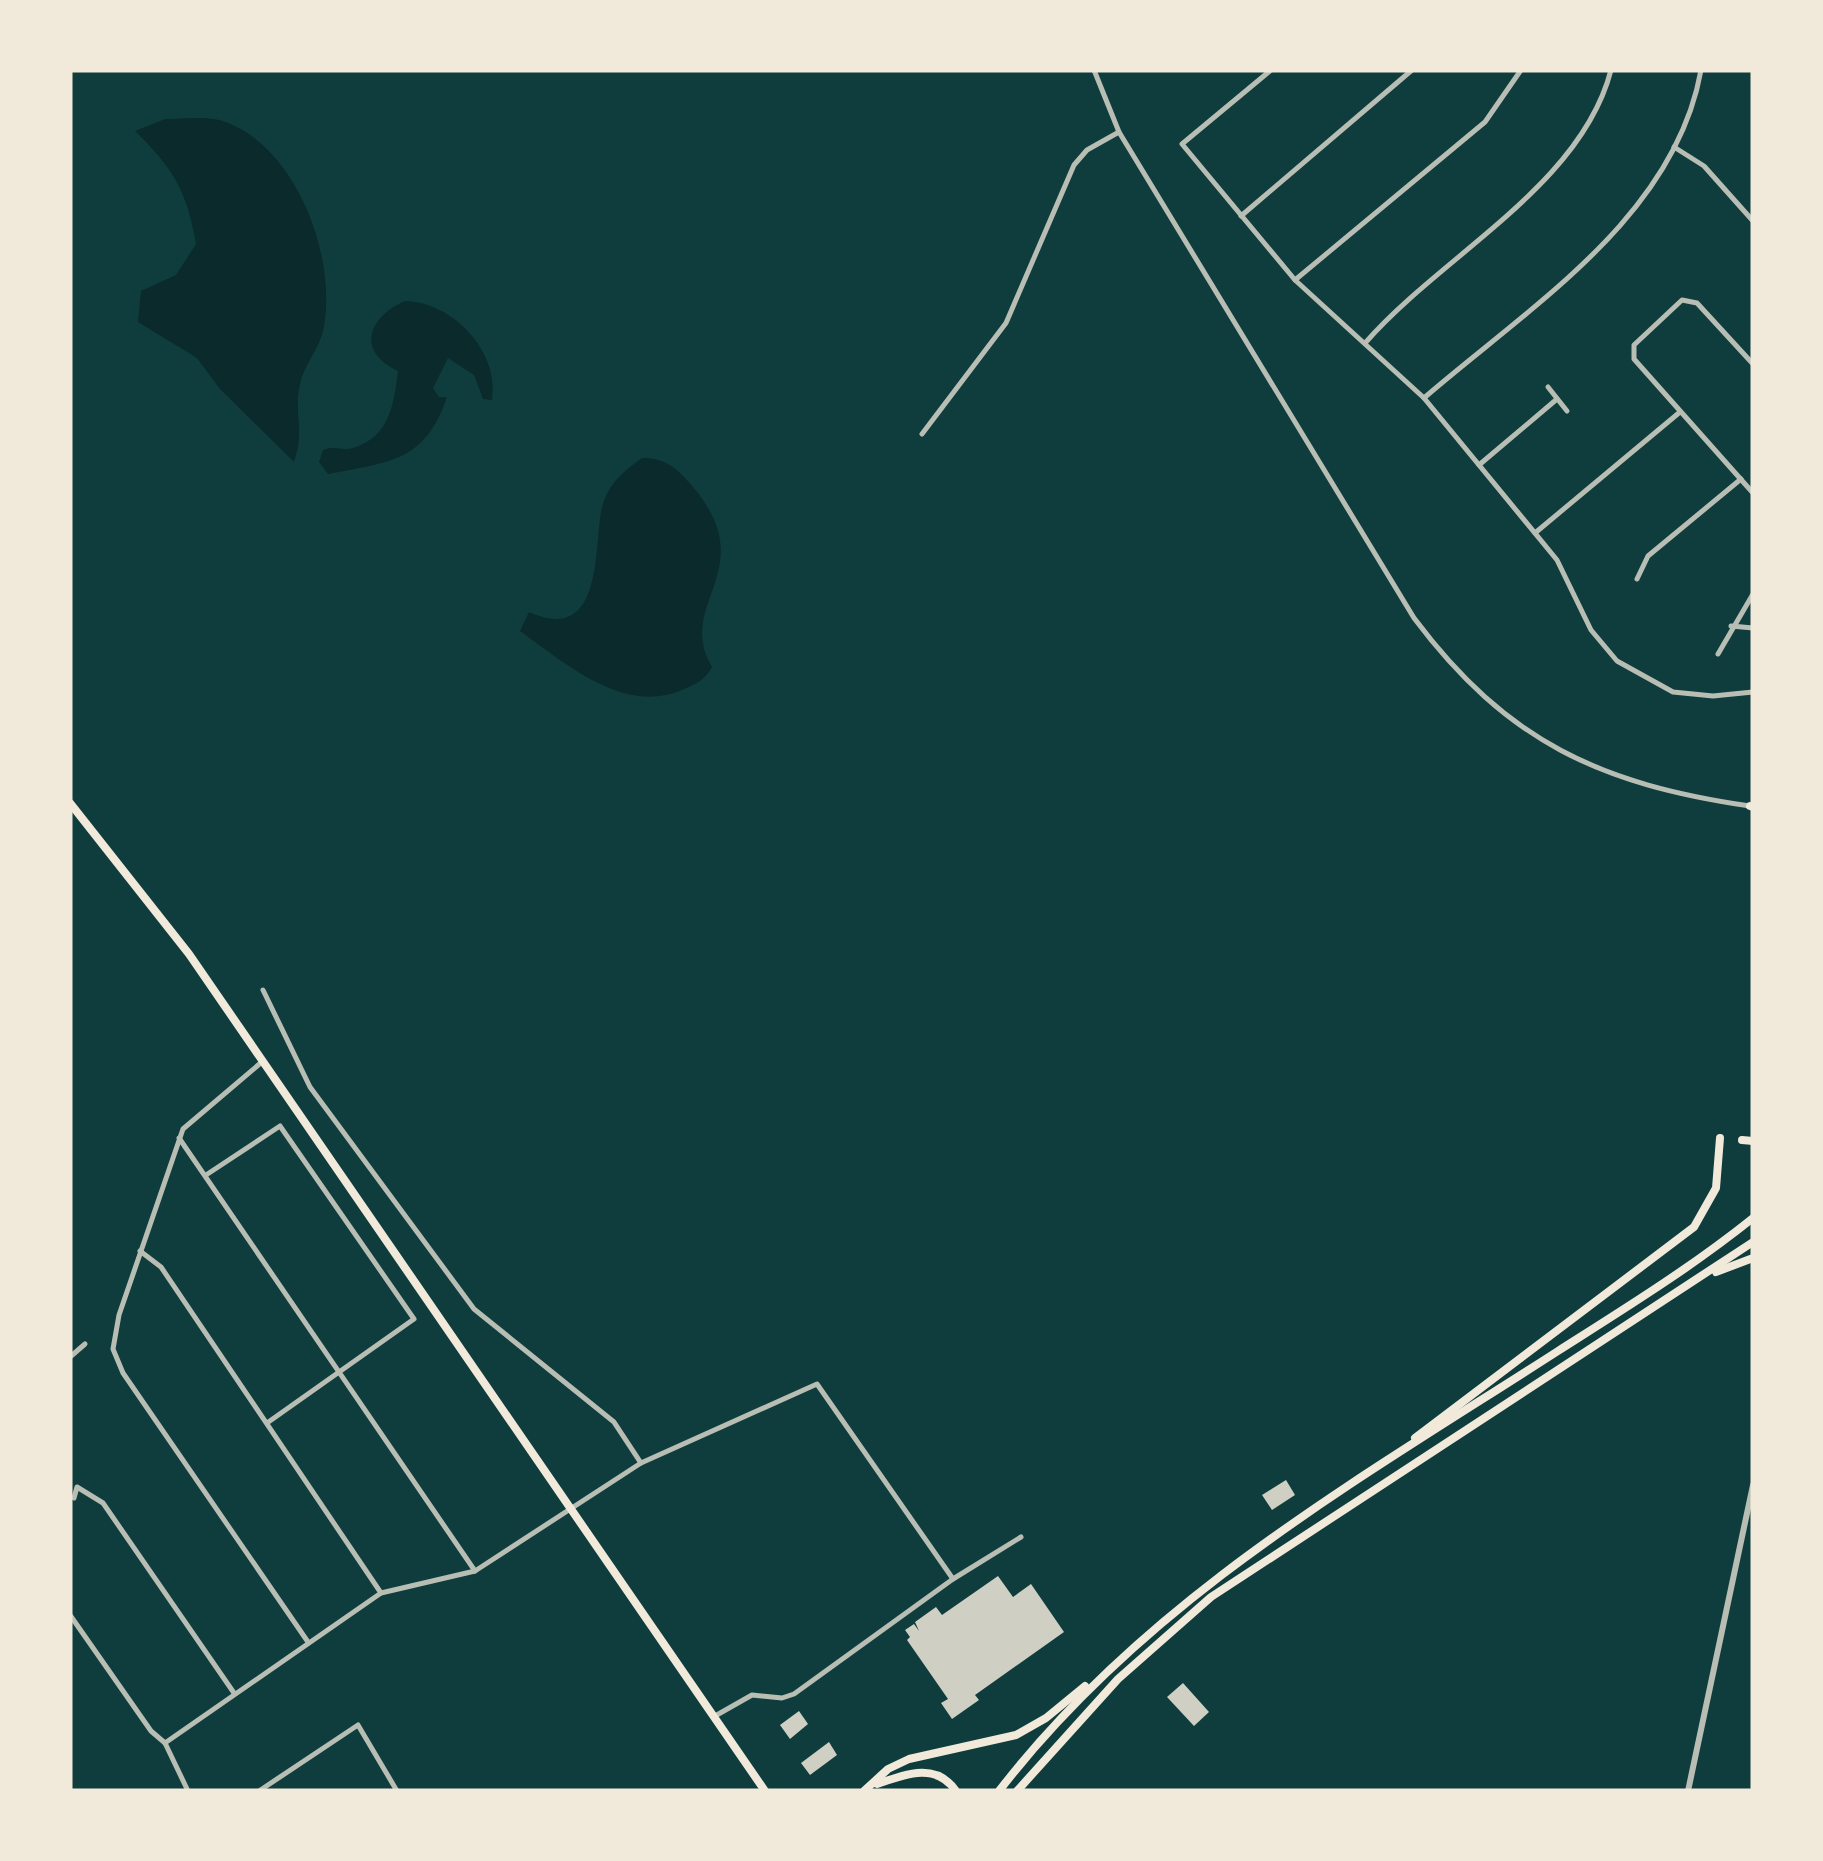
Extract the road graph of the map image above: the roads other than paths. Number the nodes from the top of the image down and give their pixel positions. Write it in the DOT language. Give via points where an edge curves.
graph roads {
  1 [pos="1094,70"];
  2 [pos="1271,70"];
  3 [pos="1412,70"];
  4 [pos="1520,70"];
  5 [pos="1611,70"];
  6 [pos="1702,70"];
  7 [pos="1119,132"];
  8 [pos="1674,146"];
  9 [pos="1240,216"];
  10 [pos="1753,221"];
  11 [pos="1295,280"];
  12 [pos="1366,342"];
  13 [pos="1753,364"];
  14 [pos="1548,388"];
  15 [pos="1424,398"];
  16 [pos="1557,399"];
  17 [pos="1567,410"];
  18 [pos="1680,412"];
  19 [pos="922,434"];
  20 [pos="1479,464"];
  21 [pos="1741,479"];
  22 [pos="1753,493"];
  23 [pos="1536,533"];
  24 [pos="1638,579"];
  25 [pos="1753,594"];
  26 [pos="1731,626"];
  27 [pos="1753,628"];
  28 [pos="1718,654"];
  29 [pos="1753,692"];
  30 [pos="70,802"];
  31 [pos="1752,807"];
  32 [pos="263,990"];
  33 [pos="263,1061"];
  34 [pos="179,1138"];
  35 [pos="1720,1138"];
  36 [pos="1742,1140"];
  37 [pos="1753,1141"];
  38 [pos="206,1174"];
  39 [pos="1753,1218"];
  40 [pos="1753,1242"];
  41 [pos="140,1251"];
  42 [pos="1753,1258"];
  43 [pos="1694,1282"];
  44 [pos="84,1344"];
  45 [pos="70,1357"];
  46 [pos="341,1372"];
  47 [pos="268,1423"];
  48 [pos="1394,1457"];
  49 [pos="641,1463"];
  50 [pos="1753,1486"];
  51 [pos="74,1498"];
  52 [pos="570,1510"];
  53 [pos="1021,1536"];
  54 [pos="476,1572"];
  55 [pos="952,1580"];
  56 [pos="381,1593"];
  57 [pos="70,1615"];
  58 [pos="308,1642"];
  59 [pos="1093,1682"];
  60 [pos="234,1693"];
  61 [pos="714,1716"];
  62 [pos="165,1744"];
  63 [pos="873,1785"];
  64 [pos="762,1790"];
  65 [pos="188,1791"];
  66 [pos="259,1791"];
  67 [pos="397,1791"];
  68 [pos="864,1791"];
  69 [pos="956,1791"];
  70 [pos="1000,1791"];
  71 [pos="1017,1791"];
  72 [pos="1688,1791"];
  1 -- 7 [label="street"];
  2 -- 9 [label="street" via="1182,144"];
  3 -- 9 [label="street"];
  4 -- 11 [label="street" via="1484,122"];
  5 -- 12 [label="street" via="1562,164 1396,308"];
  6 -- 8 [label="street"];
  7 -- 19 [label="street" via="1074,165 1006,323"];
  7 -- 31 [label="street" via="1414,618 1446,660 1495,708 1569,757 1680,796"];
  8 -- 10 [label="street" via="1704,166"];
  8 -- 15 [label="street" via="1616,233"];
  9 -- 11 [label="street"];
  11 -- 12 [label="street"];
  12 -- 15 [label="street"];
  13 -- 18 [label="street" via="1698,302 1682,300 1634,345 1634,358"];
  14 -- 16 [label="street"];
  15 -- 20 [label="street"];
  16 -- 17 [label="street"];
  16 -- 20 [label="street"];
  18 -- 21 [label="street"];
  18 -- 23 [label="street"];
  20 -- 23 [label="street"];
  21 -- 22 [label="street"];
  21 -- 24 [label="street" via="1648,556"];
  23 -- 29 [label="street" via="1591,630 1617,661 1673,692"];
  25 -- 26 [label="street"];
  26 -- 27 [label="street"];
  26 -- 28 [label="street"];
  30 -- 33 [label="main road"];
  32 -- 49 [label="street" via="310,1087 474,1309 614,1422"];
  33 -- 34 [label="street" via="192,1118"];
  33 -- 52 [label="main road"];
  34 -- 38 [label="street"];
  34 -- 41 [label="street"];
  35 -- 48 [label="main road" via="1716,1188 1694,1227"];
  36 -- 37 [label="main road"];
  38 -- 46 [label="street"];
  38 -- 46 [label="street" via="280,1126 402,1300 414,1320"];
  39 -- 48 [label="main road"];
  40 -- 43 [label="main road"];
  41 -- 47 [label="street" via="161,1268"];
  41 -- 58 [label="street" via="119,1315 115,1356"];
  42 -- 43 [label="main road"];
  43 -- 71 [label="main road" via="1210,1597 1118,1679"];
  44 -- 45 [label="street"];
  46 -- 47 [label="street"];
  46 -- 54 [label="street"];
  47 -- 56 [label="street"];
  48 -- 59 [label="main road" via="1212,1580"];
  49 -- 52 [label="street"];
  49 -- 55 [label="street" via="817,1384"];
  50 -- 72 [label="street"];
  51 -- 60 [label="street" via="77,1487 102,1503"];
  52 -- 54 [label="street"];
  52 -- 61 [label="main road"];
  53 -- 55 [label="street"];
  54 -- 56 [label="street"];
  55 -- 61 [label="street" via="794,1694 752,1695"];
  56 -- 58 [label="street"];
  57 -- 62 [label="street"];
  58 -- 60 [label="street"];
  59 -- 63 [label="main road" via="1016,1734 909,1759"];
  59 -- 70 [label="main road"];
  60 -- 62 [label="street"];
  61 -- 64 [label="main road"];
  62 -- 65 [label="street"];
  63 -- 68 [label="main road"];
  63 -- 69 [label="main road" via="928,1772 941,1774"];
  66 -- 67 [label="street" via="358,1725"];
}
